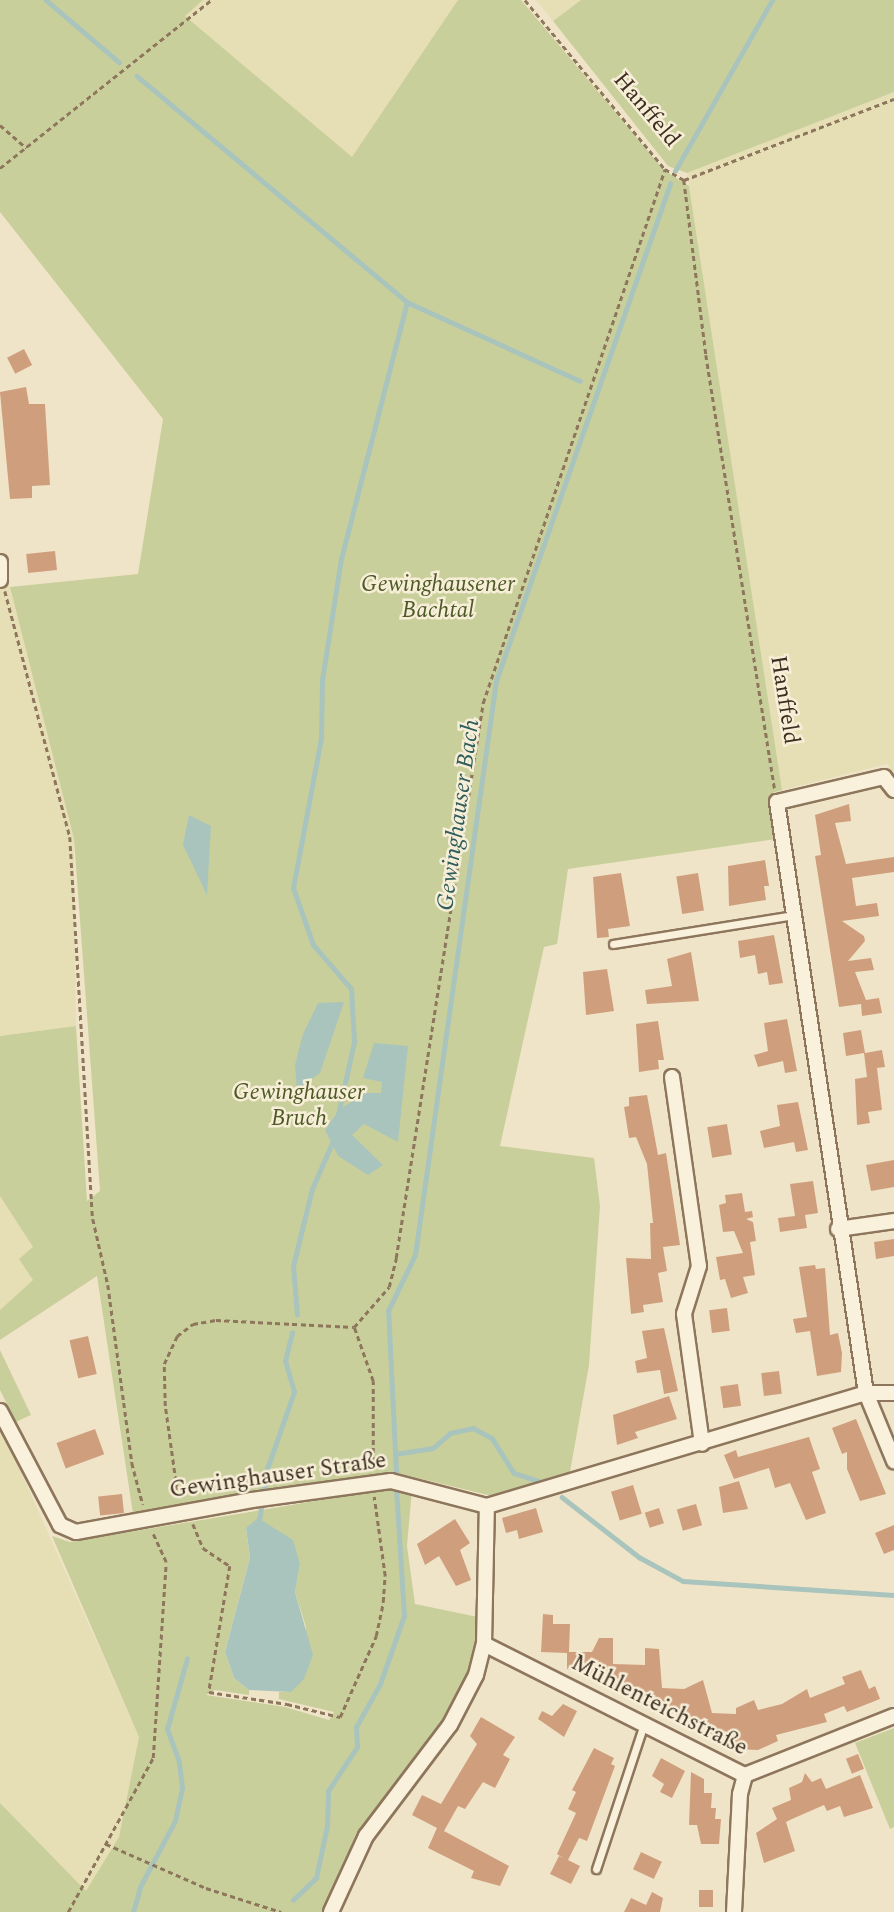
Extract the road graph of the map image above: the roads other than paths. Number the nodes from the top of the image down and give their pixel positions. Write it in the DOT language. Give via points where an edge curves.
graph roads {
  1 [pos="0,562"];
  2 [pos="1,580"];
  3 [pos="894,790"];
  4 [pos="794,915"];
  5 [pos="613,944"];
  6 [pos="672,1077"];
  7 [pos="894,1220"];
  8 [pos="838,1229"];
  9 [pos="866,1393"];
  10 [pos="894,1393"];
  11 [pos="0,1411"];
  12 [pos="702,1444"];
  13 [pos="894,1461"];
  14 [pos="487,1506"];
  15 [pos="484,1644"];
  16 [pos="894,1716"];
  17 [pos="644,1724"];
  18 [pos="745,1776"];
  19 [pos="596,1869"];
  20 [pos="336,1910"];
  21 [pos="734,1912"];
  1 -- 2 [label="street"];
  3 -- 4 [label="street" via="884,777 778,802"];
  4 -- 5 [label="lane"];
  4 -- 8 [label="street"];
  6 -- 12 [label="street" via="699,1266 684,1314"];
  7 -- 8 [label="street"];
  8 -- 9 [label="street"];
  9 -- 10 [label="street"];
  9 -- 12 [label="street"];
  9 -- 13 [label="street"];
  11 -- 14 [label="street, Gewinghauser Straße" via="60,1525 76,1532 252,1500 397,1481"];
  12 -- 14 [label="street"];
  14 -- 15 [label="street"];
  15 -- 17 [label="street, Mühlenteichstraße"];
  15 -- 20 [label="street" via="476,1675 450,1725 366,1836"];
  16 -- 18 [label="street, Mühlenteichstraße"];
  17 -- 18 [label="street, Mühlenteichstraße"];
  17 -- 19 [label="lane"];
  18 -- 21 [label="street" via="740,1794"];
}
